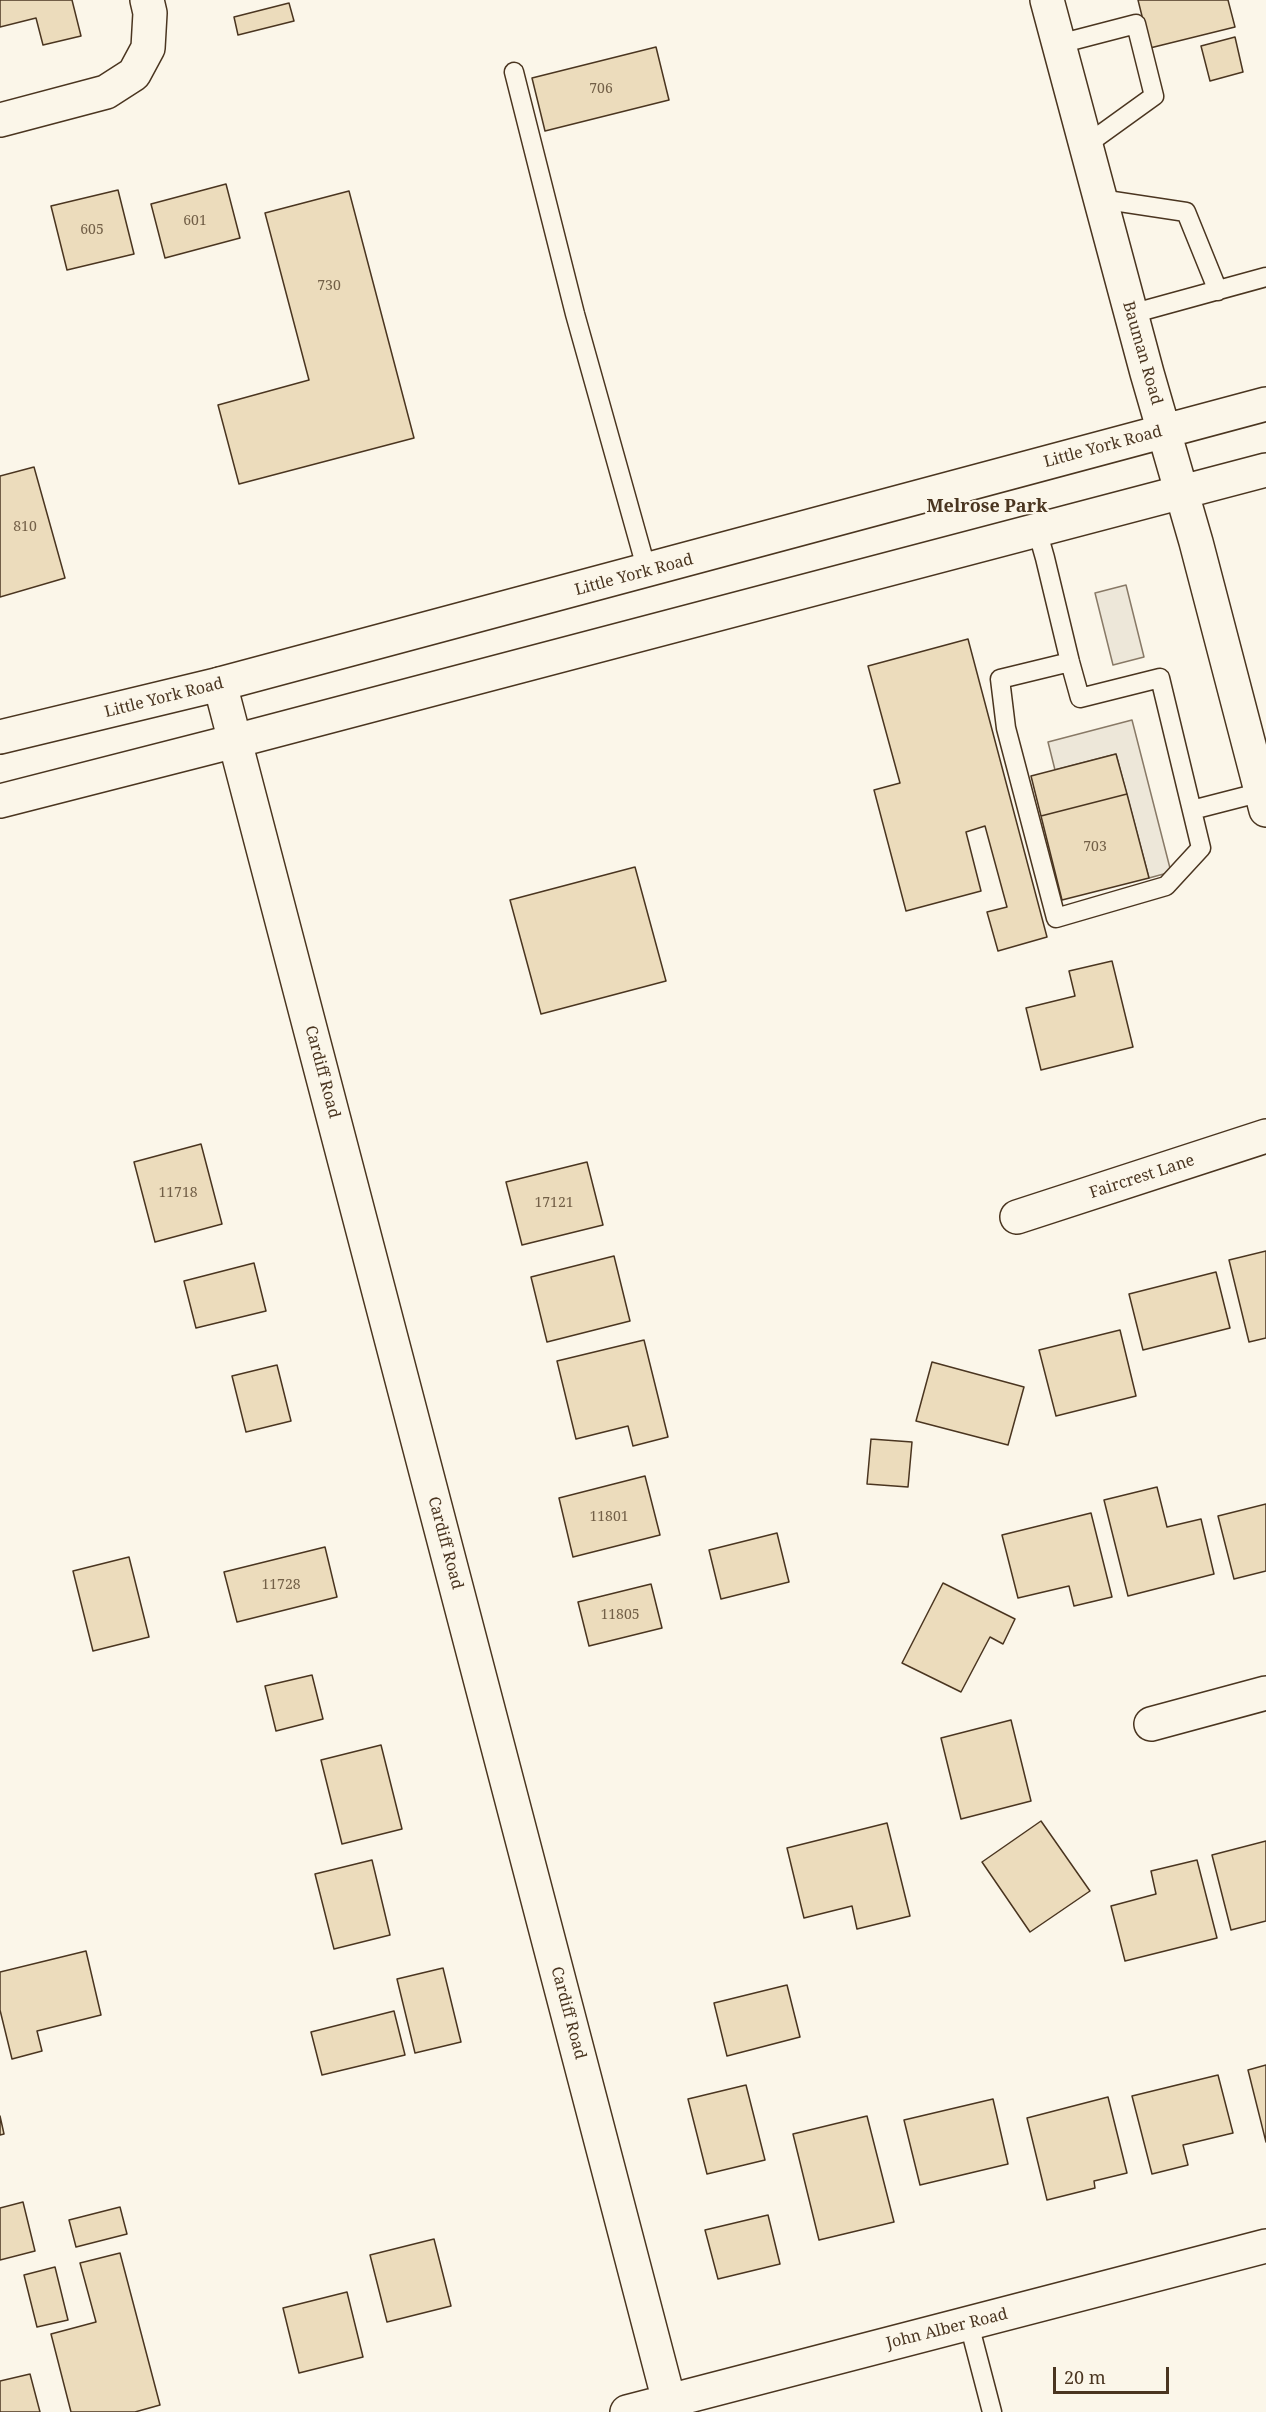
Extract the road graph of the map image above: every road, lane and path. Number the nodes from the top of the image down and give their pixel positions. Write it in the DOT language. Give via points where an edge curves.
graph roads {
  1 [pos="147,0"];
  2 [pos="1047,0"];
  3 [pos="1059,44"];
  4 [pos="514,72"];
  5 [pos="0,120"];
  6 [pos="1086,145"];
  7 [pos="1100,199"];
  8 [pos="1266,277"];
  9 [pos="1218,291"];
  10 [pos="1131,314"];
  11 [pos="1266,404"];
  12 [pos="1164,431"];
  13 [pos="1266,470"];
  14 [pos="1182,492"];
  15 [pos="1038,530"];
  16 [pos="647,571"];
  17 [pos="1070,662"];
  18 [pos="220,684"];
  19 [pos="0,737"];
  20 [pos="235,741"];
  21 [pos="0,801"];
  22 [pos="1264,801"];
  23 [pos="1192,810"];
  24 [pos="1266,1136"];
  25 [pos="1017,1217"];
  26 [pos="1266,1693"];
  27 [pos="1151,1724"];
  28 [pos="1266,2246"];
  29 [pos="969,2324"];
  30 [pos="669,2401"];
  31 [pos="627,2412"];
  32 [pos="992,2412"];
  1 -- 5 [label="street" via="148,48 134,74 106,92"];
  2 -- 3 [label="street, Bauman Road"];
  3 -- 6 [label="street, Bauman Road"];
  3 -- 6 [label="lane" via="1136,24 1154,96"];
  4 -- 16 [label="lane" via="575,314"];
  6 -- 7 [label="street, Bauman Road"];
  7 -- 9 [label="lane" via="1186,212"];
  7 -- 10 [label="street, Bauman Road"];
  8 -- 9 [label="lane"];
  9 -- 10 [label="lane"];
  10 -- 12 [label="street, Bauman Road"];
  11 -- 12 [label="street, Little York Road"];
  12 -- 14 [label="street, Bauman Road"];
  12 -- 16 [label="street, Little York Road"];
  13 -- 14 [label="street"];
  14 -- 15 [label="street"];
  14 -- 22 [label="street, Bauman Road"];
  15 -- 17 [label="lane"];
  15 -- 20 [label="street"];
  16 -- 18 [label="street, Little York Road"];
  17 -- 23 [label="lane" via="1080,698 1160,678"];
  17 -- 23 [label="lane" via="1000,679 1006,728 1056,918 1166,886 1201,848"];
  18 -- 19 [label="street, Little York Road"];
  18 -- 20 [label="street, Cardiff Road"];
  20 -- 21 [label="street"];
  20 -- 30 [label="street, Cardiff Road"];
  22 -- 23 [label="lane"];
  24 -- 25 [label="street, Faircrest Lane"];
  26 -- 27 [label="street"];
  28 -- 29 [label="street, John Alber Road"];
  29 -- 30 [label="street, John Alber Road"];
  29 -- 32 [label="lane"];
  30 -- 31 [label="street, John Alber Road"];
}
